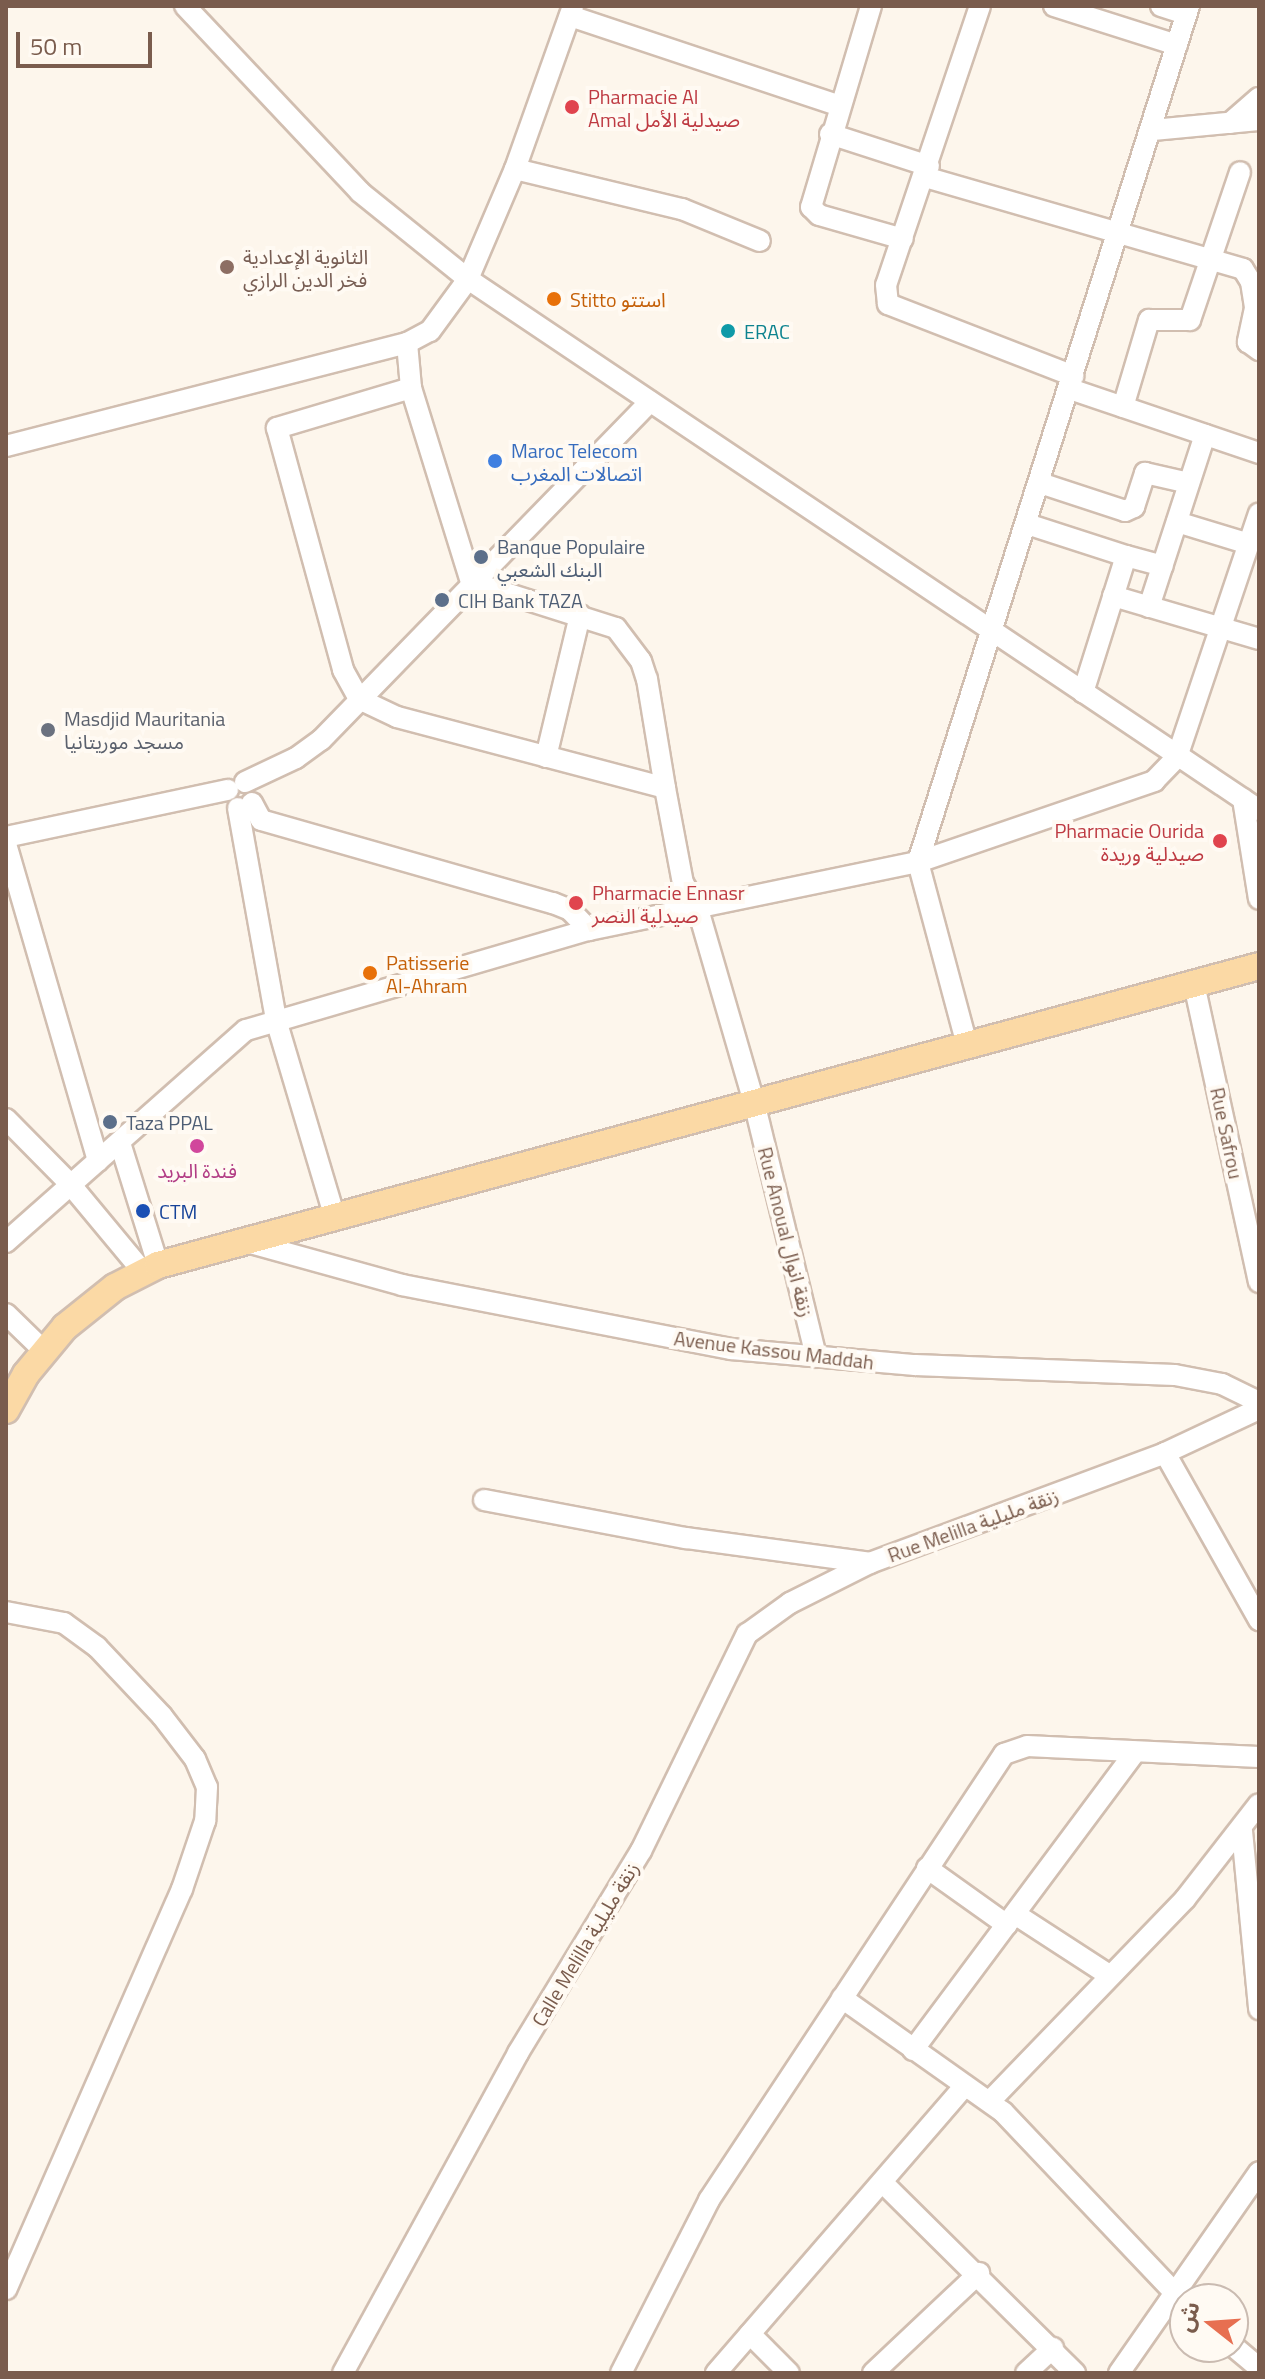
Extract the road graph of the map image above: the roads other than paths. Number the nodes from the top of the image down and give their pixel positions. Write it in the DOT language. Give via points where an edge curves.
graph roads {
  1 [pos="185,6"];
  2 [pos="871,6"];
  3 [pos="980,6"];
  4 [pos="1054,6"];
  5 [pos="1161,6"];
  6 [pos="1188,10"];
  7 [pos="572,11"];
  8 [pos="1177,45"];
  9 [pos="1259,98"];
  10 [pos="838,105"];
  11 [pos="1259,120"];
  12 [pos="1230,123"];
  13 [pos="1153,130"];
  14 [pos="830,134"];
  15 [pos="515,169"];
  16 [pos="927,172"];
  17 [pos="1240,172"];
  18 [pos="1119,234"];
  19 [pos="903,239"];
  20 [pos="760,241"];
  21 [pos="1213,261"];
  22 [pos="468,279"];
  23 [pos="407,343"];
  24 [pos="1259,350"];
  25 [pos="1072,383"];
  26 [pos="411,388"];
  27 [pos="650,402"];
  28 [pos="1123,407"];
  29 [pos="1205,435"];
  30 [pos="6,446"];
  31 [pos="1259,453"];
  32 [pos="1040,483"];
  33 [pos="1189,483"];
  34 [pos="1259,513"];
  35 [pos="1177,522"];
  36 [pos="1027,524"];
  37 [pos="1249,544"];
  38 [pos="1126,556"];
  39 [pos="1163,566"];
  40 [pos="1250,569"];
  41 [pos="471,582"];
  42 [pos="1113,596"];
  43 [pos="1149,607"];
  44 [pos="580,615"];
  45 [pos="1219,627"];
  46 [pos="992,630"];
  47 [pos="1259,639"];
  48 [pos="1083,692"];
  49 [pos="359,699"];
  50 [pos="546,757"];
  51 [pos="1177,757"];
  52 [pos="236,786"];
  53 [pos="665,788"];
  54 [pos="1251,804"];
  55 [pos="245,806"];
  56 [pos="6,837"];
  57 [pos="6,844"];
  58 [pos="918,862"];
  59 [pos="1259,899"];
  60 [pos="697,906"];
  61 [pos="589,930"];
  62 [pos="1259,966"];
  63 [pos="1194,984"];
  64 [pos="276,1020"];
  65 [pos="967,1045"];
  66 [pos="755,1106"];
  67 [pos="6,1119"];
  68 [pos="121,1146"];
  69 [pos="98,1161"];
  70 [pos="70,1184"];
  71 [pos="334,1215"];
  72 [pos="6,1242"];
  73 [pos="247,1242"];
  74 [pos="1256,1246"];
  75 [pos="150,1268"];
  76 [pos="1259,1282"];
  77 [pos="6,1314"];
  78 [pos="44,1351"];
  79 [pos="816,1357"];
  80 [pos="1259,1402"];
  81 [pos="1259,1409"];
  82 [pos="6,1410"];
  83 [pos="1165,1453"];
  84 [pos="484,1500"];
  85 [pos="870,1563"];
  86 [pos="6,1612"];
  87 [pos="1259,1620"];
  88 [pos="1135,1752"];
  89 [pos="1259,1757"];
  90 [pos="1259,1804"];
  91 [pos="1242,1831"];
  92 [pos="927,1868"];
  93 [pos="1011,1920"];
  94 [pos="1109,1975"];
  95 [pos="842,1998"];
  96 [pos="1259,2009"];
  97 [pos="913,2050"];
  98 [pos="965,2086"];
  99 [pos="990,2101"];
  100 [pos="1259,2172"];
  101 [pos="882,2182"];
  102 [pos="979,2273"];
  103 [pos="1190,2283"];
  104 [pos="1169,2288"];
  105 [pos="6,2289"];
  106 [pos="1169,2313"];
  107 [pos="750,2334"];
  108 [pos="1053,2348"];
  109 [pos="343,2373"];
  110 [pos="621,2373"];
  111 [pos="716,2373"];
  112 [pos="789,2373"];
  113 [pos="873,2373"];
  114 [pos="1026,2373"];
  115 [pos="1075,2373"];
  116 [pos="1119,2373"];
  1 -- 22 [label="street" via="360,192"];
  2 -- 10 [label="street"];
  3 -- 16 [label="street"];
  4 -- 8 [label="street"];
  5 -- 6 [label="street"];
  6 -- 8 [label="street"];
  7 -- 10 [label="street"];
  7 -- 15 [label="street"];
  8 -- 13 [label="street"];
  9 -- 12 [label="street"];
  10 -- 14 [label="street"];
  11 -- 12 [label="street"];
  12 -- 13 [label="street"];
  13 -- 18 [label="street"];
  14 -- 16 [label="street"];
  14 -- 19 [label="street" via="811,207 819,215"];
  15 -- 20 [label="street" via="682,209"];
  15 -- 22 [label="street"];
  16 -- 18 [label="street"];
  16 -- 19 [label="street"];
  17 -- 21 [label="street"];
  18 -- 21 [label="street"];
  18 -- 25 [label="street"];
  19 -- 25 [label="street" via="886,285 888,304"];
  21 -- 24 [label="street" via="1249,274 1255,308 1248,342"];
  21 -- 28 [label="street" via="1188,322 1149,320"];
  22 -- 23 [label="street" via="445,315"];
  22 -- 27 [label="street"];
  23 -- 26 [label="street"];
  23 -- 30 [label="street"];
  25 -- 28 [label="street"];
  25 -- 32 [label="street"];
  26 -- 41 [label="street"];
  26 -- 49 [label="street" via="277,428 321,602 343,670"];
  27 -- 41 [label="street"];
  27 -- 46 [label="street"];
  28 -- 29 [label="street"];
  29 -- 31 [label="street"];
  29 -- 33 [label="street"];
  32 -- 33 [label="street" via="1125,511 1134,507 1145,473"];
  32 -- 36 [label="street"];
  33 -- 35 [label="street"];
  34 -- 37 [label="street"];
  35 -- 37 [label="street"];
  35 -- 39 [label="street"];
  36 -- 38 [label="street"];
  36 -- 46 [label="street"];
  37 -- 40 [label="street"];
  38 -- 39 [label="street"];
  38 -- 42 [label="street"];
  39 -- 43 [label="street"];
  40 -- 45 [label="street"];
  41 -- 44 [label="street, Rue Anoual زنقة انوال"];
  41 -- 49 [label="street"];
  42 -- 43 [label="street"];
  42 -- 48 [label="street"];
  43 -- 45 [label="street"];
  44 -- 50 [label="street"];
  44 -- 53 [label="street, Rue Anoual زنقة انوال" via="616,628 641,661"];
  45 -- 47 [label="street"];
  45 -- 51 [label="street"];
  46 -- 48 [label="street"];
  46 -- 58 [label="street"];
  48 -- 51 [label="street"];
  49 -- 50 [label="street" via="397,717"];
  49 -- 52 [label="street" via="296,758"];
  50 -- 53 [label="street"];
  51 -- 54 [label="street"];
  51 -- 58 [label="street" via="1145,785"];
  52 -- 55 [label="street" via="253,789"];
  52 -- 56 [label="street"];
  53 -- 60 [label="street, Rue Anoual زنقة انوال" via="683,883"];
  54 -- 59 [label="street"];
  55 -- 61 [label="street" via="261,820 553,903 570,910"];
  55 -- 64 [label="street"];
  57 -- 69 [label="street"];
  58 -- 60 [label="street"];
  58 -- 65 [label="street"];
  60 -- 61 [label="street"];
  60 -- 66 [label="street, Rue Anoual زنقة انوال"];
  61 -- 64 [label="street"];
  62 -- 63 [label="main road"];
  63 -- 65 [label="main road"];
  63 -- 74 [label="street, Rue Safrou"];
  64 -- 68 [label="street" via="246,1030 219,1051"];
  64 -- 71 [label="street"];
  65 -- 66 [label="main road"];
  66 -- 71 [label="main road"];
  66 -- 79 [label="street, Rue Anoual زنقة انوال"];
  67 -- 70 [label="street"];
  68 -- 69 [label="street"];
  68 -- 75 [label="street"];
  69 -- 70 [label="street"];
  70 -- 72 [label="street"];
  70 -- 75 [label="street"];
  71 -- 73 [label="main road"];
  73 -- 75 [label="main road"];
  73 -- 79 [label="street, Avenue Kassou Maddah" via="501,1306 731,1349"];
  74 -- 76 [label="street, Rue Safrou"];
  75 -- 78 [label="main road" via="89,1306"];
  77 -- 78 [label="street"];
  78 -- 82 [label="main road"];
  79 -- 80 [label="street, Avenue Kassou Maddah" via="1175,1375 1222,1384"];
  81 -- 83 [label="street, Rue Melilla زنقة مليلية"];
  83 -- 85 [label="street, Rue Melilla زنقة مليلية"];
  83 -- 87 [label="street"];
  84 -- 85 [label="street, Rue Melilla زنقة مليلية" via="686,1538"];
  85 -- 109 [label="street, Calle Melilla زنقة مليلية" via="790,1603 747,1634 641,1851 518,2053"];
  86 -- 105 [label="street" via="64,1623 97,1647 162,1716 195,1759 207,1787 205,1821 182,1889"];
  88 -- 89 [label="street"];
  88 -- 92 [label="street" via="1010,1749"];
  88 -- 93 [label="street"];
  90 -- 91 [label="street"];
  91 -- 94 [label="street" via="1185,1899"];
  91 -- 96 [label="street"];
  92 -- 93 [label="street"];
  92 -- 95 [label="street"];
  93 -- 94 [label="street"];
  93 -- 97 [label="street"];
  94 -- 99 [label="street"];
  95 -- 97 [label="street"];
  95 -- 110 [label="street" via="709,2200"];
  97 -- 98 [label="street"];
  98 -- 99 [label="street"];
  98 -- 101 [label="street"];
  99 -- 104 [label="street" via="1103,2213"];
  100 -- 103 [label="street"];
  101 -- 102 [label="street"];
  101 -- 107 [label="street"];
  102 -- 108 [label="street"];
  102 -- 113 [label="street"];
  106 -- 116 [label="street"];
  107 -- 111 [label="street"];
  107 -- 112 [label="street"];
  108 -- 114 [label="street"];
  108 -- 115 [label="street"];
}
